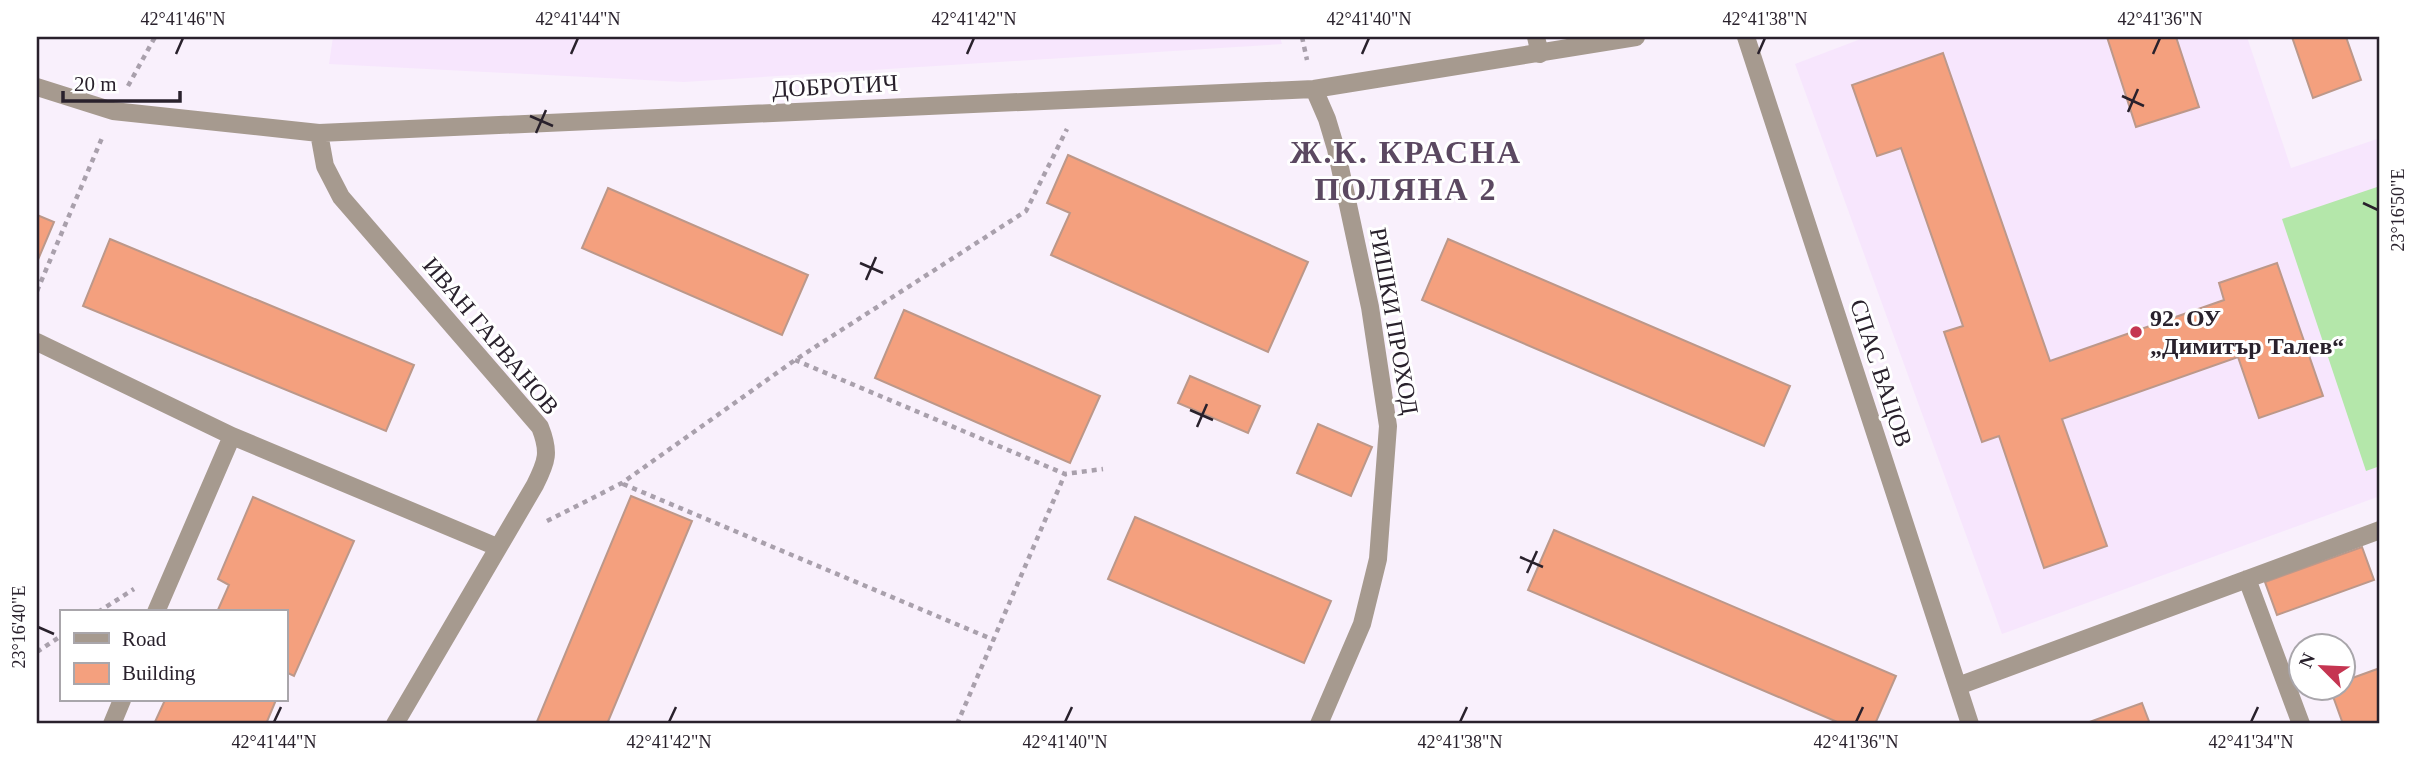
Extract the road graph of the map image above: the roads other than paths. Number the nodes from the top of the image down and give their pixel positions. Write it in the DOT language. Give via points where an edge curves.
graph roads {
  1 [pos="1636,37"];
  2 [pos="1746,37"];
  3 [pos="1538,45"];
  4 [pos="37,87"];
  5 [pos="1314,89"];
  6 [pos="319,133"];
  7 [pos="37,341"];
  8 [pos="232,436"];
  9 [pos="2380,530"];
  10 [pos="497,547"];
  11 [pos="2248,579"];
  12 [pos="157,610"];
  13 [pos="1958,686"];
  14 [pos="121,702"];
  15 [pos="112,724"];
  16 [pos="394,724"];
  17 [pos="1319,724"];
  18 [pos="1970,724"];
  19 [pos="2301,724"];
  1 -- 3 [label="street, ДОБРОТИЧ"];
  2 -- 13 [label="street, СПАС ВАЦОВ"];
  3 -- 5 [label="street, ДОБРОТИЧ"];
  4 -- 6 [label="street, ДОБРОТИЧ" via="113,111"];
  5 -- 6 [label="street, ДОБРОТИЧ"];
  5 -- 17 [label="street, РИШКИ ПРОХОД" via="1336,149 1370,307 1388,426 1378,559 1362,624"];
  6 -- 10 [label="street, ИВАН ГАРВАНОВ" via="325,166 341,197 540,427 547,453 544,466"];
  7 -- 8 [label="street"];
  8 -- 10 [label="street"];
  8 -- 12 [label="street"];
  9 -- 11 [label="street"];
  10 -- 16 [label="street, ИВАН ГАРВАНОВ"];
  11 -- 13 [label="street"];
  11 -- 19 [label="street"];
  13 -- 18 [label="street, СПАС ВАЦОВ"];
  14 -- 15 [label="street"];
}
